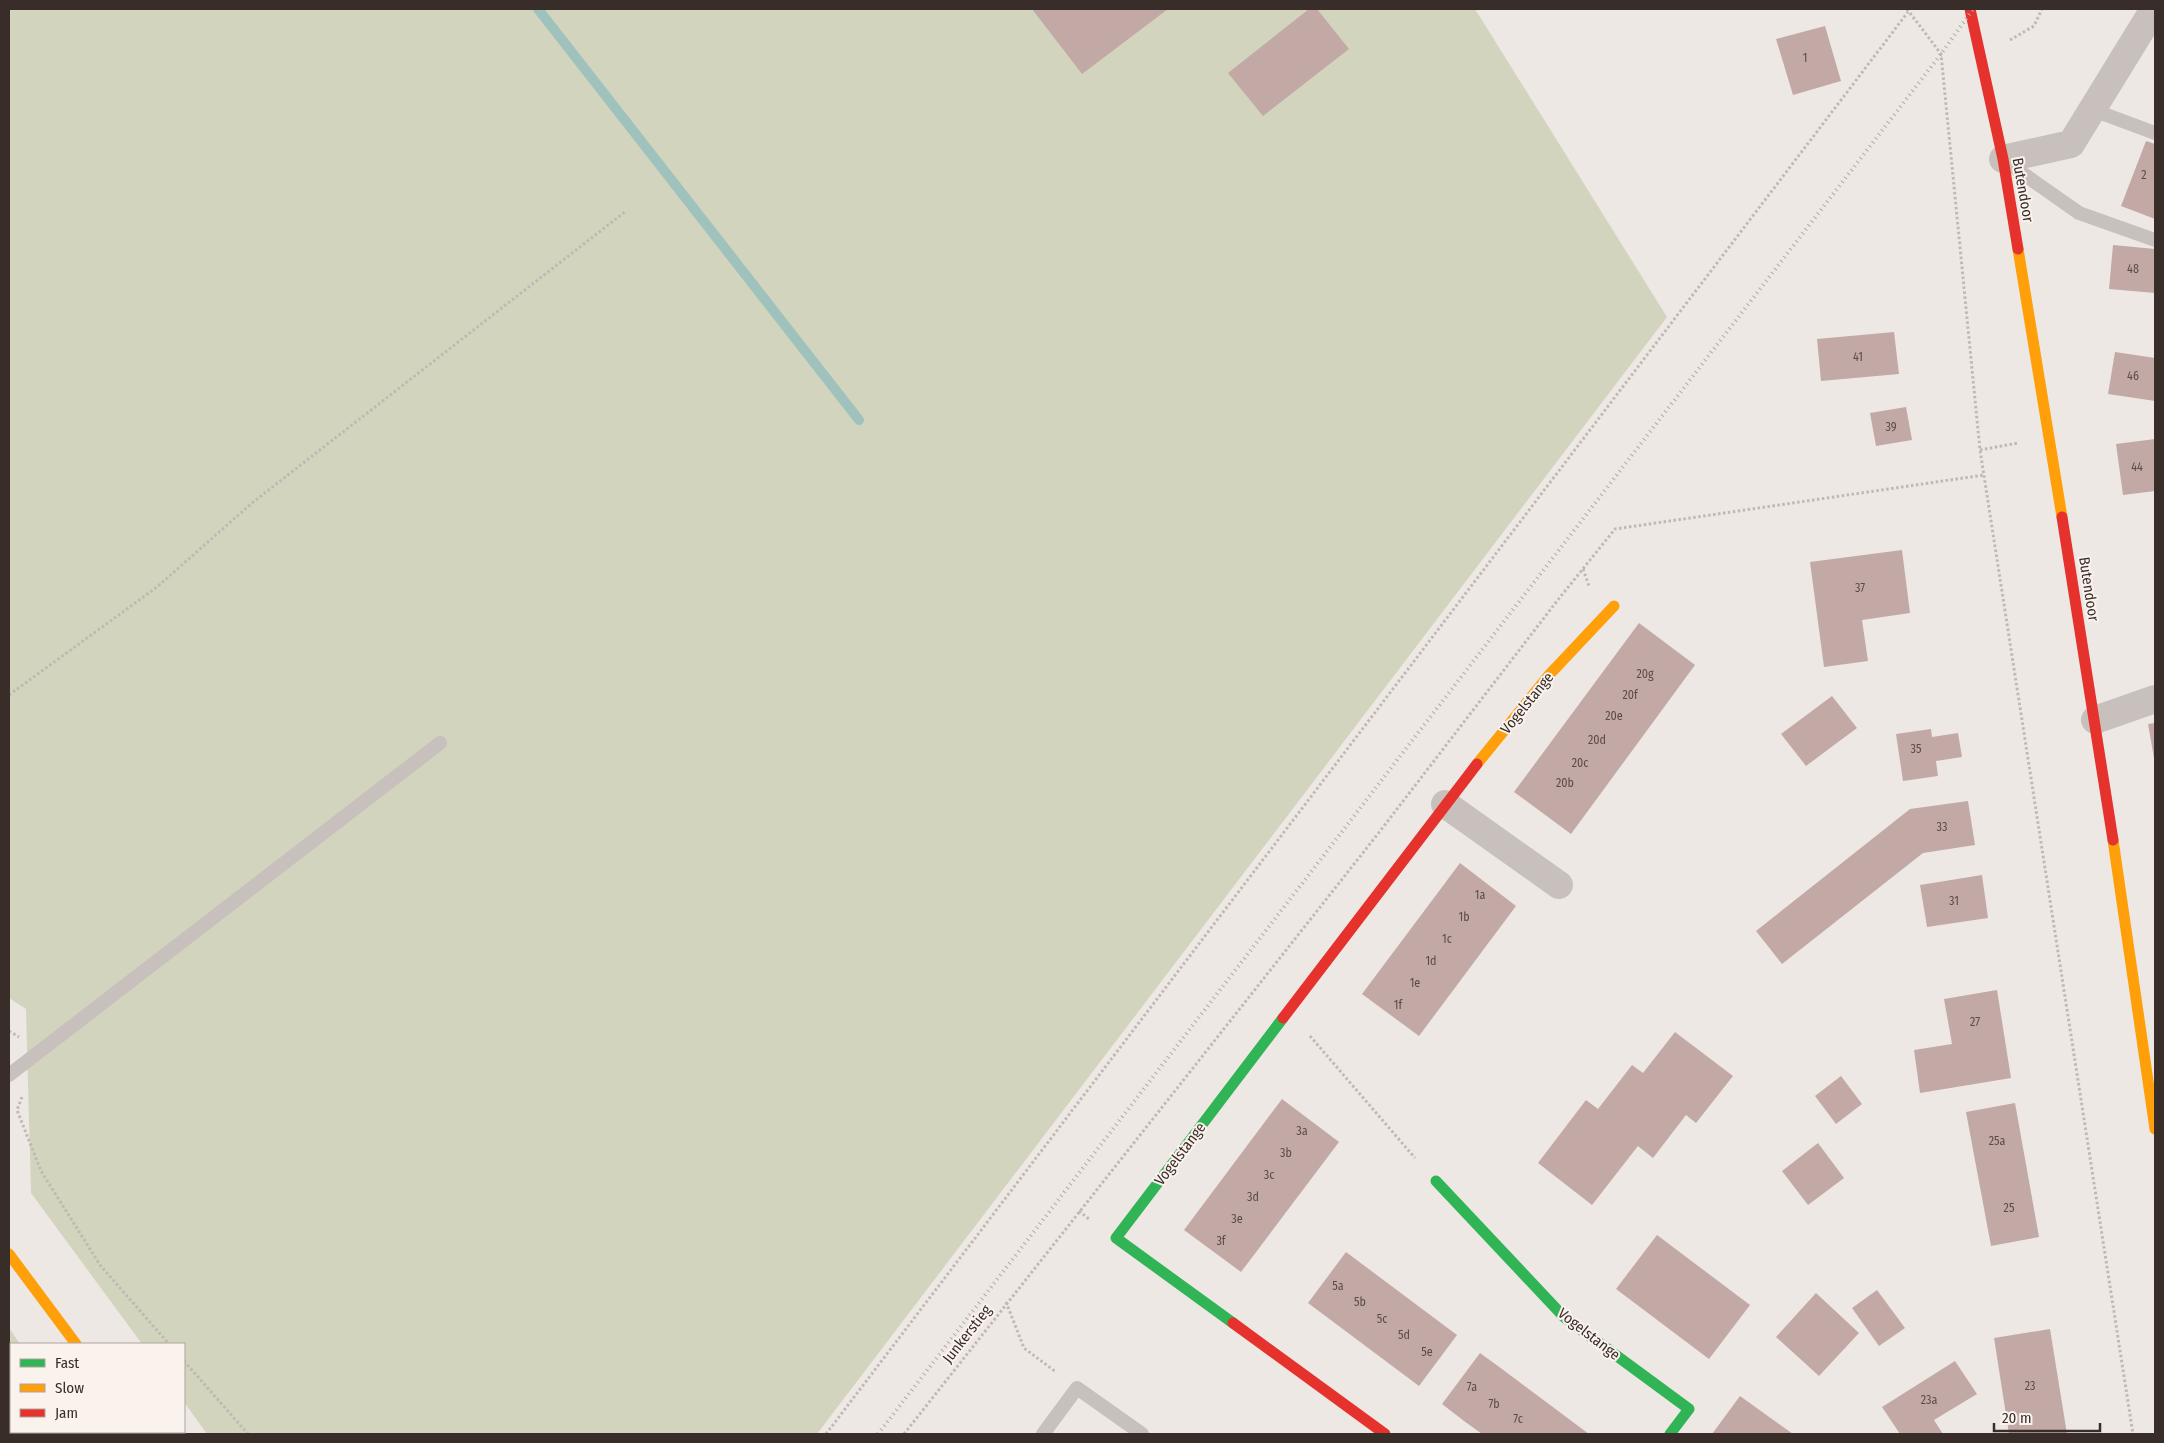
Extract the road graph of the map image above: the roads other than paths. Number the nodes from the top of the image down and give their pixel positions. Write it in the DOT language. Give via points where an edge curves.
graph roads {
  1 [pos="1970,9"];
  2 [pos="2154,9"];
  3 [pos="2092,110"];
  4 [pos="2155,133"];
  5 [pos="2003,160"];
  6 [pos="2155,240"];
  7 [pos="1614,606"];
  8 [pos="2155,700"];
  9 [pos="2095,720"];
  10 [pos="440,743"];
  11 [pos="1445,804"];
  12 [pos="1559,885"];
  13 [pos="9,1075"];
  14 [pos="2155,1129"];
  15 [pos="1436,1182"];
  16 [pos="9,1254"];
  17 [pos="75,1343"];
  18 [pos="1043,1434"];
  19 [pos="1142,1434"];
  20 [pos="1385,1434"];
  21 [pos="1670,1434"];
  1 -- 5 [label="street, Butendoor"];
  2 -- 3 [label="street"];
  3 -- 4 [label="lane"];
  3 -- 5 [label="street" via="2072,144"];
  5 -- 6 [label="lane" via="2079,213"];
  5 -- 9 [label="street, Butendoor"];
  7 -- 11 [label="street, Vogelstange" via="1549,675"];
  8 -- 9 [label="street"];
  9 -- 14 [label="street, Butendoor"];
  10 -- 13 [label="lane"];
  11 -- 12 [label="street"];
  11 -- 20 [label="street, Vogelstange" via="1116,1238"];
  15 -- 21 [label="street, Vogelstange" via="1564,1317 1689,1409"];
  16 -- 17 [label="street"];
  18 -- 19 [label="lane" via="1077,1388"];
}
